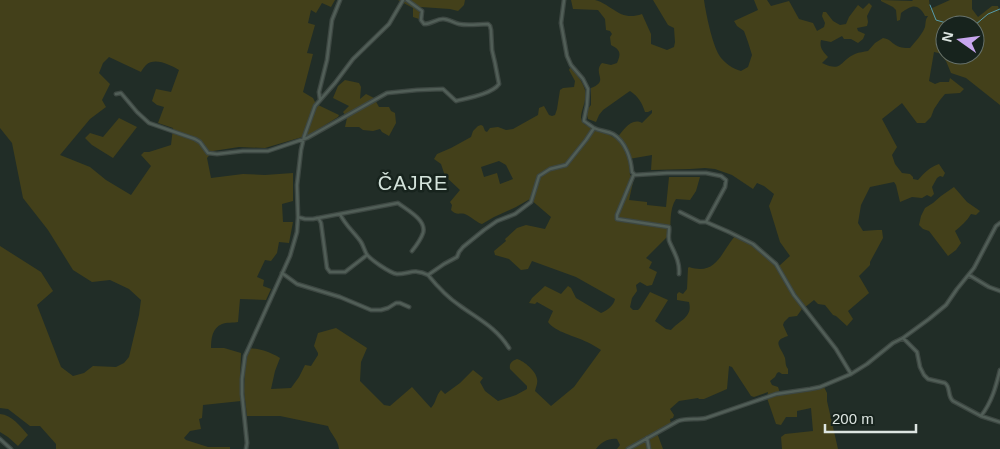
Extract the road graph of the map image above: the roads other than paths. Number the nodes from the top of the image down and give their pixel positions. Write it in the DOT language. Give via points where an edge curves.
graph roads {
  1 [pos="340,0"];
  2 [pos="405,0"];
  3 [pos="564,0"];
  4 [pos="116,94"];
  5 [pos="320,99"];
  6 [pos="594,128"];
  7 [pos="303,140"];
  8 [pos="634,174"];
  9 [pos="680,212"];
  10 [pos="340,214"];
  11 [pos="298,217"];
  12 [pos="317,218"];
  13 [pos="706,222"];
  14 [pos="1000,223"];
  15 [pos="412,251"];
  16 [pos="368,255"];
  17 [pos="282,273"];
  18 [pos="679,274"];
  19 [pos="428,275"];
  20 [pos="969,275"];
  21 [pos="1000,291"];
  22 [pos="409,307"];
  23 [pos="903,338"];
  24 [pos="509,348"];
  25 [pos="1000,370"];
  26 [pos="851,374"];
  27 [pos="982,416"];
  28 [pos="1000,422"];
  29 [pos="647,438"];
  30 [pos="0,439"];
  31 [pos="11,449"];
  32 [pos="246,449"];
  33 [pos="628,449"];
  34 [pos="649,449"];
  1 -- 5 [label="street" via="332,20"];
  2 -- 5 [label="street" via="389,24 353,59"];
  2 -- 7 [label="street" via="422,11 424,24 442,19 462,24 488,24 497,87 456,102 443,89 387,93"];
  3 -- 6 [label="street" via="561,22 567,56 588,89 584,120"];
  4 -- 7 [label="street" via="121,93 149,123 195,138 211,154 268,151"];
  5 -- 7 [label="street"];
  6 -- 8 [label="street" via="619,139"];
  6 -- 19 [label="street" via="566,165 539,176 532,202 484,230 463,247 457,257"];
  7 -- 11 [label="street" via="297,179"];
  8 -- 13 [label="street" via="706,172 721,176 726,180 726,187"];
  8 -- 18 [label="street" via="617,219 669,227"];
  9 -- 13 [label="street"];
  10 -- 12 [label="street"];
  10 -- 15 [label="street" via="398,203 421,220 423,232"];
  10 -- 16 [label="street"];
  11 -- 12 [label="street"];
  11 -- 17 [label="street" via="294,243"];
  12 -- 16 [label="street" via="321,223 330,272 345,272"];
  13 -- 26 [label="street" via="753,244 772,259"];
  14 -- 20 [label="street"];
  16 -- 19 [label="street" via="391,272 410,271"];
  17 -- 22 [label="street" via="297,284 371,310 388,308 397,302"];
  17 -- 32 [label="street" via="244,356 242,394"];
  19 -- 24 [label="street" via="458,305 493,328"];
  20 -- 21 [label="street"];
  20 -- 23 [label="street" via="946,304"];
  23 -- 26 [label="street"];
  23 -- 27 [label="street" via="917,352 920,367 928,379 947,384 953,401"];
  25 -- 27 [label="street" via="992,398"];
  26 -- 29 [label="street" via="820,387 776,394 700,420 678,421"];
  27 -- 28 [label="street"];
  29 -- 33 [label="street"];
  29 -- 34 [label="street"];
  30 -- 31 [label="street"];
}
